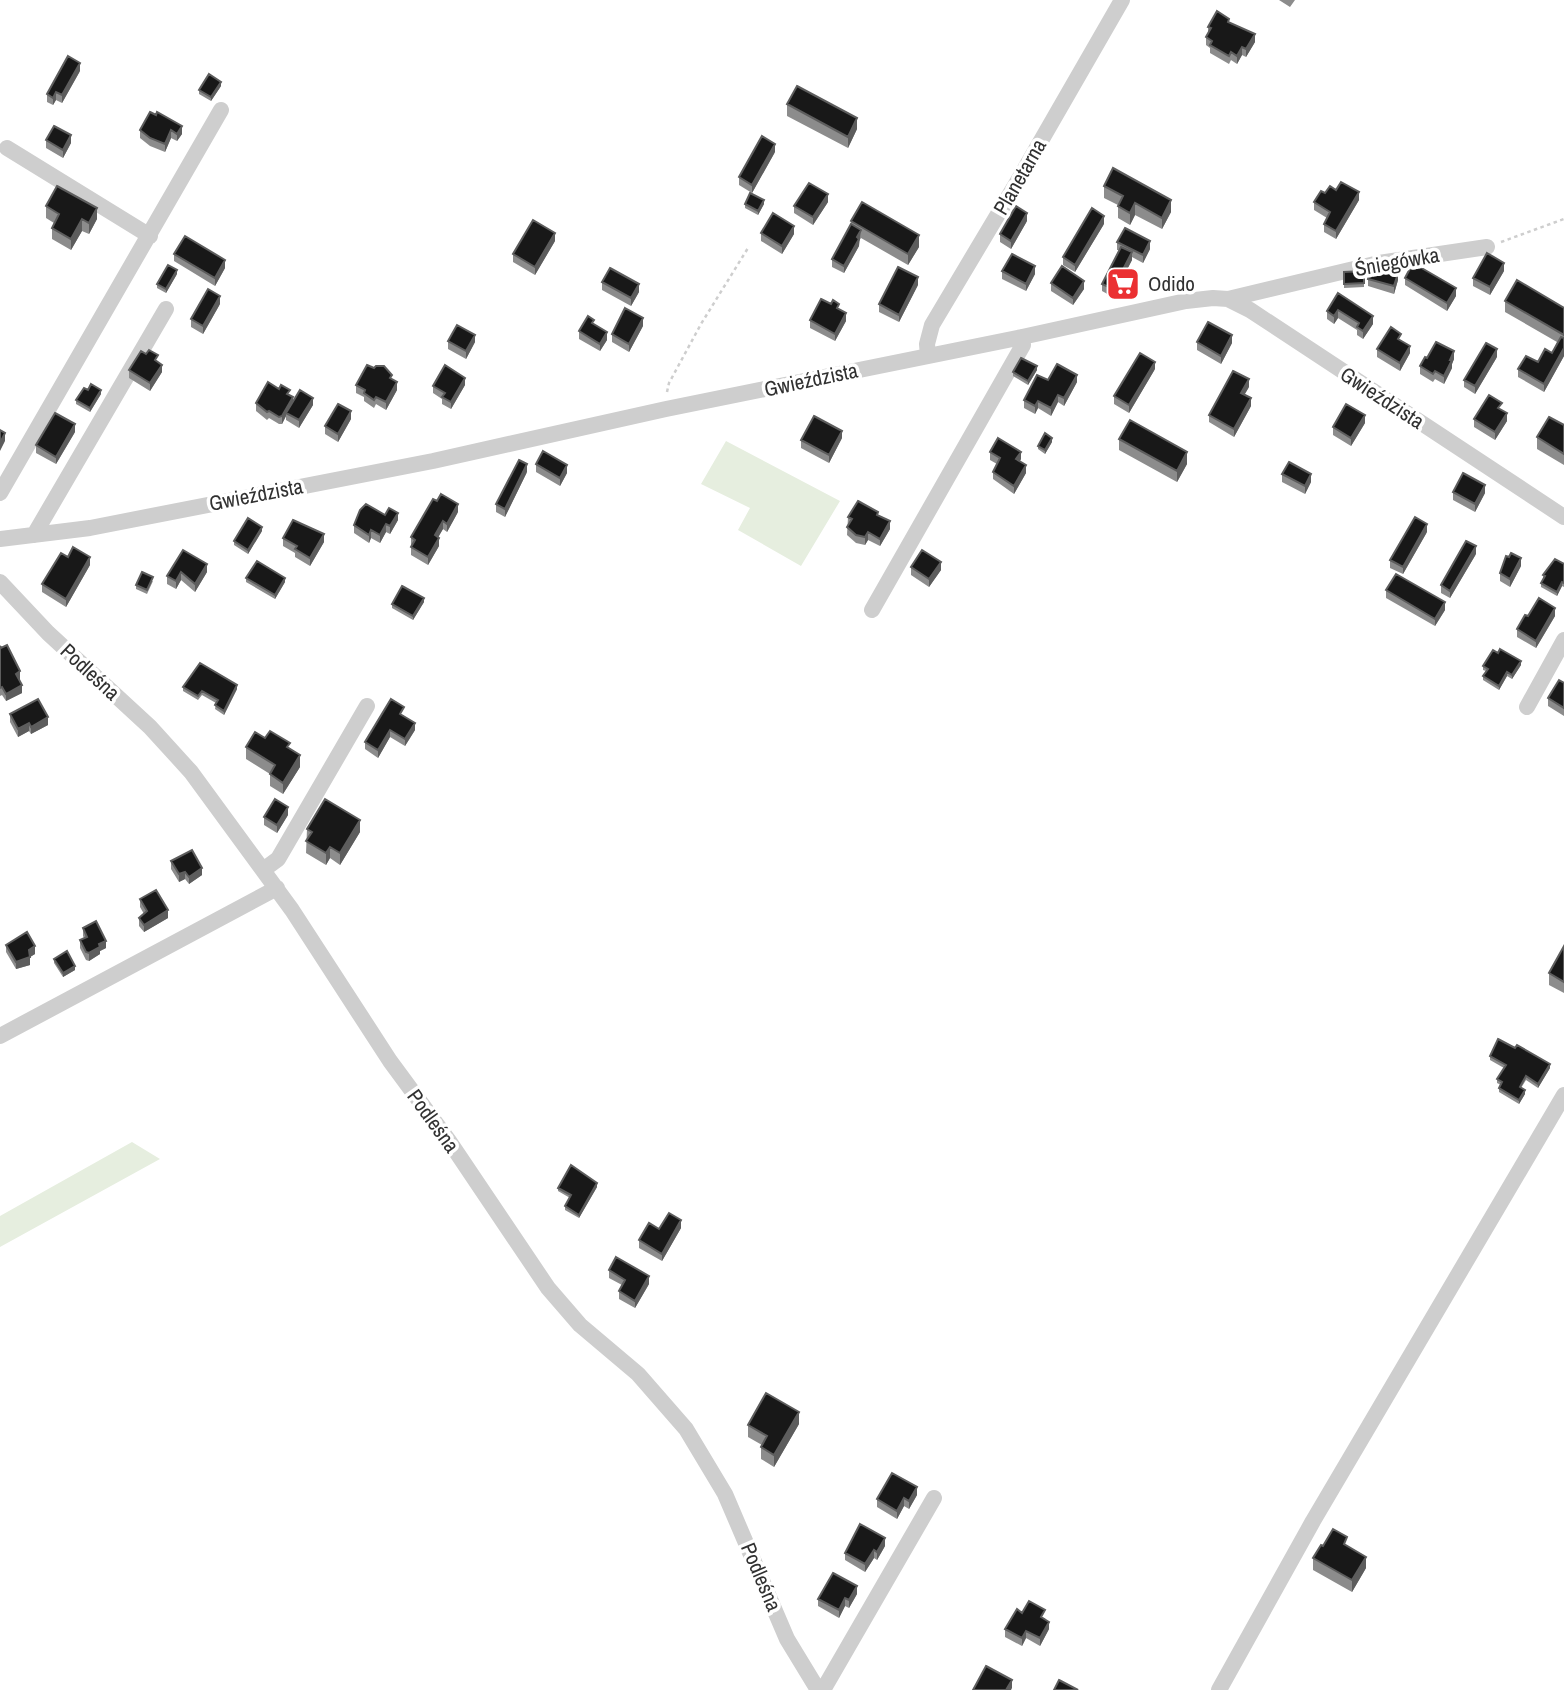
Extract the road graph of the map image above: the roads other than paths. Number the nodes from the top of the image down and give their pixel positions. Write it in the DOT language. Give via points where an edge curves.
graph roads {
  1 [pos="1122,0"];
  2 [pos="221,110"];
  3 [pos="8,148"];
  4 [pos="150,236"];
  5 [pos="1487,247"];
  6 [pos="1228,299"];
  7 [pos="166,309"];
  8 [pos="1023,337"];
  9 [pos="928,356"];
  10 [pos="0,493"];
  11 [pos="1564,517"];
  12 [pos="34,535"];
  13 [pos="0,539"];
  14 [pos="0,582"];
  15 [pos="872,610"];
  16 [pos="1564,640"];
  17 [pos="367,706"];
  18 [pos="1527,707"];
  19 [pos="263,870"];
  20 [pos="276,888"];
  21 [pos="0,1036"];
  22 [pos="1564,1095"];
  23 [pos="934,1498"];
  24 [pos="820,1690"];
  25 [pos="1219,1690"];
  1 -- 9 [label="street, Planetarna" via="932,324"];
  2 -- 4 [label="street"];
  3 -- 4 [label="street"];
  4 -- 10 [label="street"];
  5 -- 6 [label="street, Śniegówka" via="1379,262"];
  6 -- 8 [label="street, Gwieździsta" via="1186,301"];
  6 -- 11 [label="street, Gwieździsta"];
  7 -- 12 [label="street"];
  8 -- 9 [label="street, Gwieździsta"];
  8 -- 15 [label="street" via="1024,345"];
  9 -- 12 [label="street, Gwieździsta" via="433,461"];
  12 -- 13 [label="street, Gwieździsta"];
  14 -- 19 [label="street, Podleśna" via="150,727 191,772"];
  16 -- 18 [label="street"];
  17 -- 19 [label="street" via="278,859"];
  19 -- 20 [label="street, Podleśna"];
  20 -- 21 [label="street"];
  20 -- 24 [label="street, Podleśna" via="548,1288 580,1325 638,1374 686,1429 725,1493 787,1639"];
  22 -- 25 [label="street"];
  23 -- 24 [label="street"];
}
